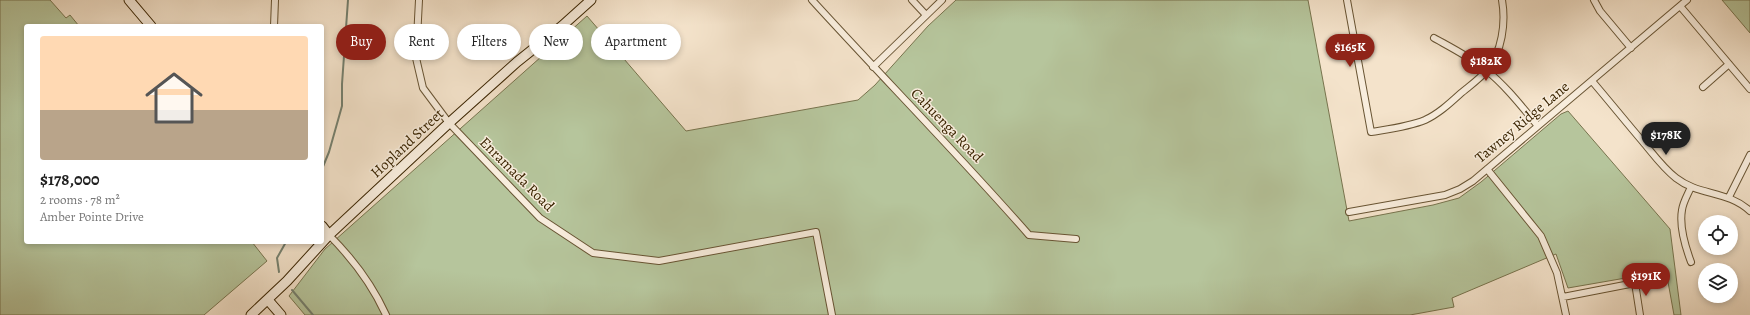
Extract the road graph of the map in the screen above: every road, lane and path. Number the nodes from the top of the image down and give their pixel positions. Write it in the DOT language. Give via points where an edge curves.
graph roads {
  1 [pos="129,0"];
  2 [pos="275,0"];
  3 [pos="419,0"];
  4 [pos="591,0"];
  5 [pos="812,0"];
  6 [pos="912,0"];
  7 [pos="942,0"];
  8 [pos="1347,0"];
  9 [pos="1502,0"];
  10 [pos="1594,0"];
  11 [pos="1687,0"];
  12 [pos="1680,6"];
  13 [pos="926,15"];
  14 [pos="149,24"];
  15 [pos="274,24"];
  16 [pos="1434,38"];
  17 [pos="1631,48"];
  18 [pos="1730,64"];
  19 [pos="873,67"];
  20 [pos="1487,71"];
  21 [pos="1592,81"];
  22 [pos="1703,87"];
  23 [pos="1750,89"];
  24 [pos="449,123"];
  25 [pos="1538,126"];
  26 [pos="1750,155"];
  27 [pos="1488,169"];
  28 [pos="1691,186"];
  29 [pos="1729,197"];
  30 [pos="1750,211"];
  31 [pos="1349,212"];
  32 [pos="324,229"];
  33 [pos="329,235"];
  34 [pos="1076,239"];
  35 [pos="324,240"];
  36 [pos="321,244"];
  37 [pos="1691,262"];
  38 [pos="1563,297"];
  39 [pos="268,300"];
  40 [pos="251,315"];
  41 [pos="281,315"];
  42 [pos="386,315"];
  43 [pos="832,315"];
  44 [pos="1566,315"];
  45 [pos="1640,315"];
  1 -- 14 [label="street"];
  2 -- 15 [label="street"];
  3 -- 24 [label="street, Enramada Road" via="416,58 418,72 423,88"];
  4 -- 24 [label="street, Hopland Street"];
  5 -- 19 [label="street, Cahuenga Road"];
  6 -- 13 [label="street"];
  7 -- 13 [label="street"];
  8 -- 20 [label="street" via="1371,132 1426,120"];
  9 -- 20 [label="street" via="1502,32 1495,58"];
  10 -- 17 [label="street"];
  11 -- 12 [label="street, Tawney Ridge Lane"];
  12 -- 17 [label="street, Tawney Ridge Lane"];
  12 -- 18 [label="street"];
  13 -- 19 [label="street"];
  16 -- 20 [label="street"];
  17 -- 21 [label="street, Tawney Ridge Lane"];
  18 -- 22 [label="street"];
  18 -- 23 [label="street"];
  19 -- 34 [label="street, Cahuenga Road" via="970,167 1029,235"];
  20 -- 25 [label="street"];
  21 -- 25 [label="street, Tawney Ridge Lane"];
  21 -- 28 [label="street" via="1662,166"];
  24 -- 33 [label="street, Hopland Street"];
  24 -- 43 [label="street, Enramada Road" via="540,218 593,253 659,260 816,232"];
  25 -- 27 [label="street, Tawney Ridge Lane"];
  26 -- 29 [label="street"];
  27 -- 31 [label="street, Tawney Ridge Lane" via="1460,189 1445,195"];
  27 -- 38 [label="street" via="1541,236 1555,266"];
  28 -- 29 [label="street"];
  28 -- 37 [label="street" via="1682,208 1681,221"];
  29 -- 30 [label="street"];
  32 -- 33 [label="street"];
  33 -- 35 [label="street, Hopland Street"];
  33 -- 42 [label="street" via="360,270"];
  36 -- 39 [label="street, Hopland Street"];
  38 -- 44 [label="street"];
  38 -- 45 [label="street" via="1635,283"];
  39 -- 40 [label="street, Hopland Street"];
  39 -- 41 [label="street"];
}
